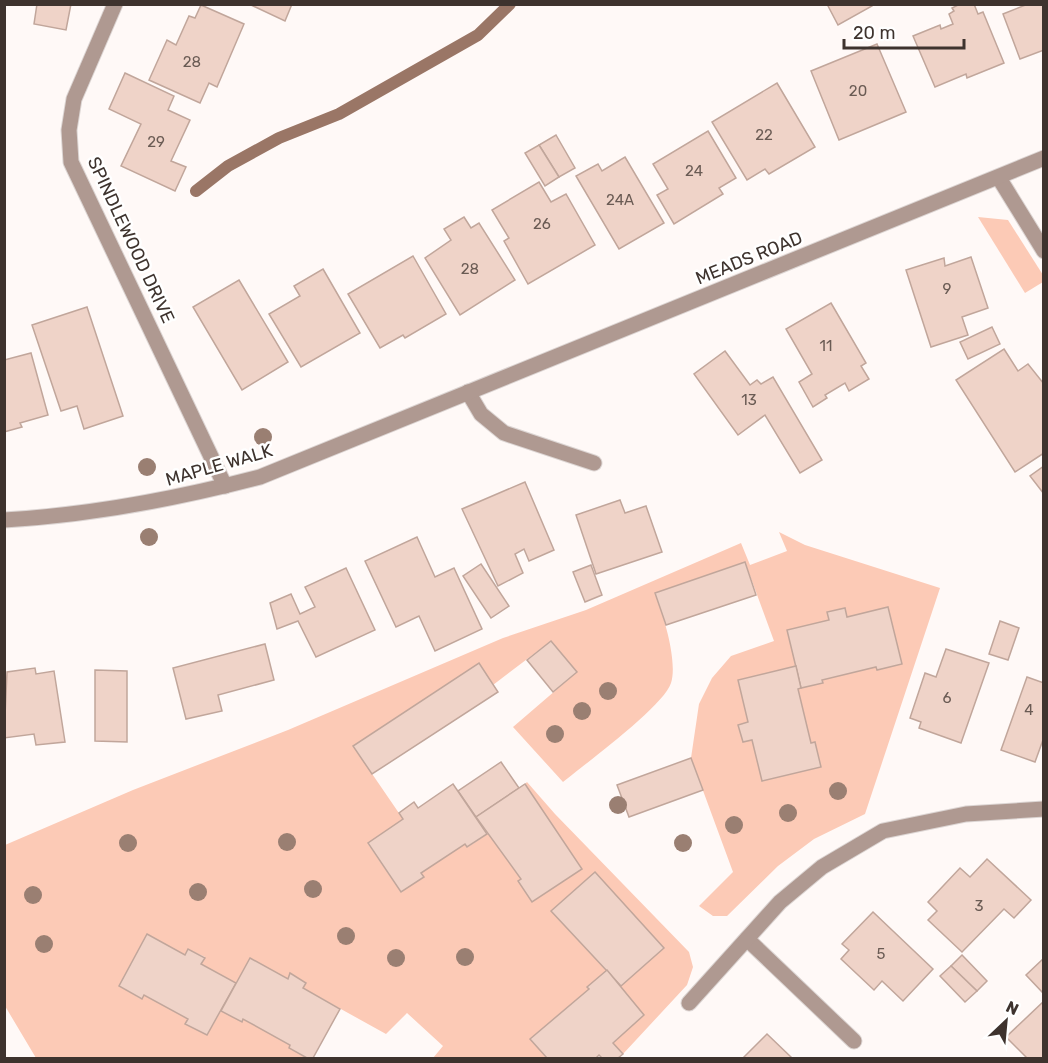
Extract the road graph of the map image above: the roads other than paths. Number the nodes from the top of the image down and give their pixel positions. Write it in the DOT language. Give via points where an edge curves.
graph roads {
  1 [pos="116,4"];
  2 [pos="1044,158"];
  3 [pos="999,178"];
  4 [pos="1044,251"];
  5 [pos="468,392"];
  6 [pos="594,463"];
  7 [pos="225,486"];
  8 [pos="4,520"];
  9 [pos="1044,809"];
  10 [pos="747,939"];
  11 [pos="689,1003"];
  12 [pos="854,1041"];
  1 -- 7 [label="street, SPINDLEWOOD DRIVE" via="74,99 69,130 71,162"];
  2 -- 3 [label="street, MEADS ROAD"];
  3 -- 4 [label="street"];
  3 -- 5 [label="street, MEADS ROAD"];
  5 -- 6 [label="street" via="482,414 504,433"];
  5 -- 7 [label="street, MAPLE WALK" via="260,477"];
  7 -- 8 [label="street, MAPLE WALK" via="167,501 66,517"];
  9 -- 10 [label="street" via="966,814 883,831 822,867 780,902"];
  10 -- 11 [label="street"];
  10 -- 12 [label="street"];
}
